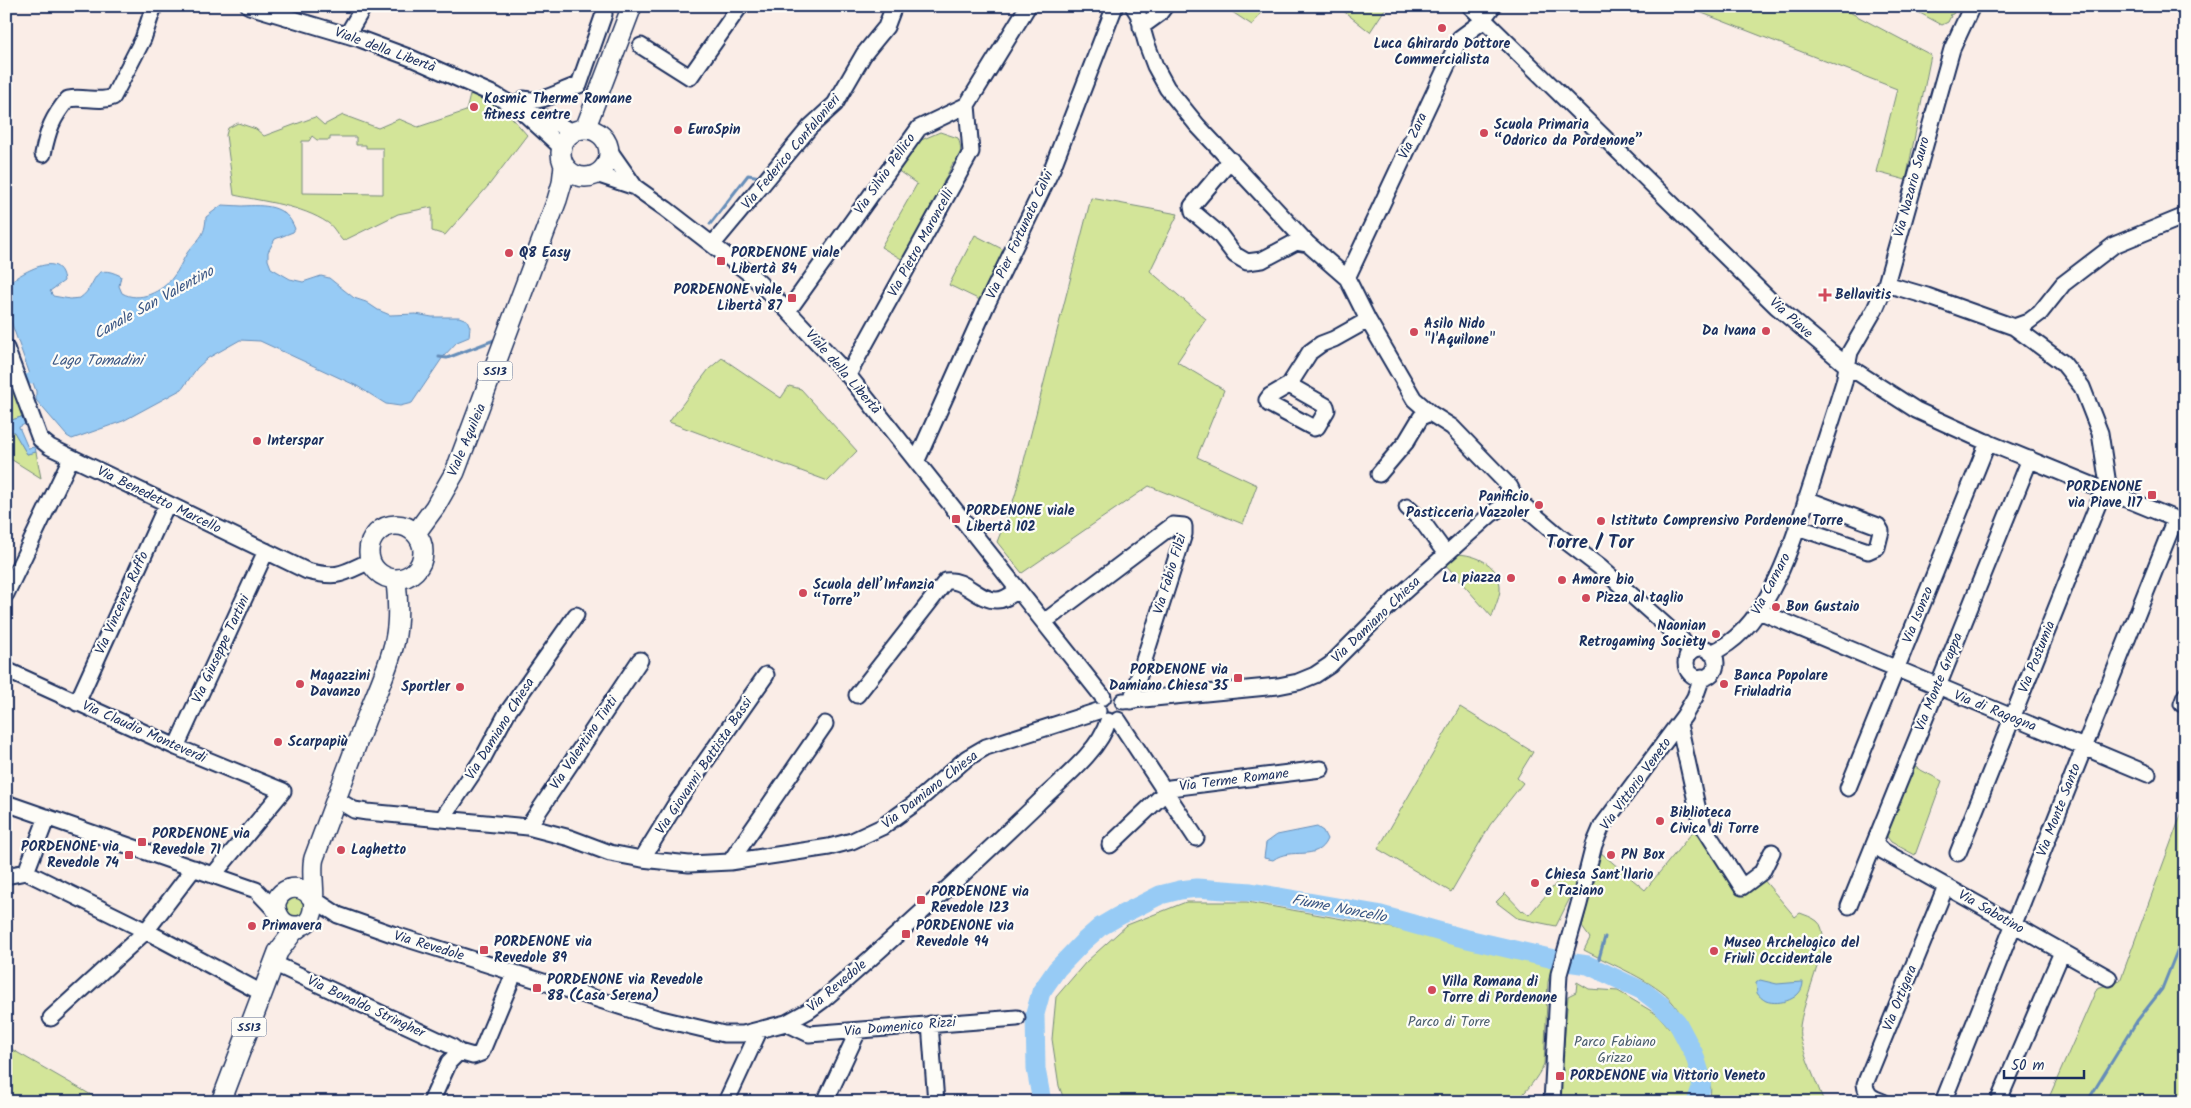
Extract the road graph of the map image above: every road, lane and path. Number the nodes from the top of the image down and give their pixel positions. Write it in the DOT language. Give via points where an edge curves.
graph roads {
  1 [pos="154,6"];
  2 [pos="249,6"];
  3 [pos="364,6"];
  4 [pos="632,6"];
  5 [pos="740,6"];
  6 [pos="894,6"];
  7 [pos="1028,6"];
  8 [pos="1115,6"];
  9 [pos="1133,6"];
  10 [pos="1165,6"];
  11 [pos="1470,6"];
  12 [pos="1494,6"];
  13 [pos="1972,6"];
  14 [pos="604,14"];
  15 [pos="1483,20"];
  16 [pos="1141,27"];
  17 [pos="347,35"];
  18 [pos="641,46"];
  19 [pos="967,106"];
  20 [pos="519,109"];
  21 [pos="582,143"];
  22 [pos="43,154"];
  23 [pos="1231,160"];
  24 [pos="592,175"];
  25 [pos="634,187"];
  26 [pos="557,200"];
  27 [pos="2185,216"];
  28 [pos="713,244"];
  29 [pos="1308,244"];
  30 [pos="1347,278"];
  31 [pos="1886,284"];
  32 [pos="788,311"];
  33 [pos="1368,320"];
  34 [pos="2014,327"];
  35 [pos="6,348"];
  36 [pos="1846,365"];
  37 [pos="848,375"];
  38 [pos="1288,385"];
  39 [pos="1430,414"];
  40 [pos="1988,442"];
  41 [pos="70,458"];
  42 [pos="2030,459"];
  43 [pos="917,460"];
  44 [pos="1379,474"];
  45 [pos="2107,490"];
  46 [pos="1806,499"];
  47 [pos="167,504"];
  48 [pos="1518,504"];
  49 [pos="1407,507"];
  50 [pos="2180,521"];
  51 [pos="1797,527"];
  52 [pos="416,533"];
  53 [pos="266,551"];
  54 [pos="1446,554"];
  55 [pos="370,561"];
  56 [pos="396,580"];
  57 [pos="1018,590"];
  58 [pos="6,594"];
  59 [pos="1759,611"];
  60 [pos="576,615"];
  61 [pos="1044,622"];
  62 [pos="1690,652"];
  63 [pos="1712,653"];
  64 [pos="640,660"];
  65 [pos="1897,668"];
  66 [pos="6,670"];
  67 [pos="766,675"];
  68 [pos="1702,677"];
  69 [pos="1937,687"];
  70 [pos="857,695"];
  71 [pos="1127,701"];
  72 [pos="77,703"];
  73 [pos="1107,712"];
  74 [pos="2012,718"];
  75 [pos="825,724"];
  76 [pos="1679,724"];
  77 [pos="176,747"];
  78 [pos="2083,747"];
  79 [pos="1320,769"];
  80 [pos="2148,774"];
  81 [pos="1848,788"];
  82 [pos="1166,791"];
  83 [pos="336,799"];
  84 [pos="6,803"];
  85 [pos="47,817"];
  86 [pos="442,819"];
  87 [pos="528,827"];
  88 [pos="1196,838"];
  89 [pos="1875,843"];
  90 [pos="1110,845"];
  91 [pos="1772,852"];
  92 [pos="1958,853"];
  93 [pos="642,859"];
  94 [pos="313,862"];
  95 [pos="730,862"];
  96 [pos="194,868"];
  97 [pos="26,872"];
  98 [pos="214,874"];
  99 [pos="6,876"];
  100 [pos="1946,886"];
  101 [pos="288,889"];
  102 [pos="256,890"];
  103 [pos="312,898"];
  104 [pos="1850,906"];
  105 [pos="278,915"];
  106 [pos="338,915"];
  107 [pos="304,923"];
  108 [pos="2014,925"];
  109 [pos="146,931"];
  110 [pos="2062,952"];
  111 [pos="275,957"];
  112 [pos="513,973"];
  113 [pos="2109,978"];
  114 [pos="262,993"];
  115 [pos="51,1018"];
  116 [pos="1017,1018"];
  117 [pos="786,1023"];
  118 [pos="930,1024"];
  119 [pos="759,1030"];
  120 [pos="858,1031"];
  121 [pos="459,1052"];
  122 [pos="221,1102"];
  123 [pos="431,1102"];
  124 [pos="726,1102"];
  125 [pos="825,1102"];
  126 [pos="936,1102"];
  127 [pos="1552,1102"];
  128 [pos="1883,1102"];
  129 [pos="1944,1102"];
  130 [pos="1998,1102"];
  1 -- 22 [label="street" via="144,39 113,97 104,101 82,97 68,99 55,114"];
  2 -- 17 [label="street, Viale della Libertà"];
  3 -- 17 [label="street"];
  4 -- 21 [label="main road, SS13"];
  5 -- 18 [label="street" via="690,78"];
  6 -- 28 [label="street, Via Federico Confalonieri" via="886,27 864,54 835,104 810,127"];
  7 -- 19 [label="street"];
  8 -- 43 [label="street, Via Pier Fortunato Calvi" via="1052,169"];
  9 -- 16 [label="street"];
  10 -- 16 [label="street"];
  11 -- 15 [label="street, Via Piave"];
  12 -- 15 [label="street, Via Zara"];
  13 -- 31 [label="street, Via Nazario Sauro" via="1952,49 1938,91"];
  14 -- 20 [label="street" via="579,85 542,100 524,99"];
  15 -- 30 [label="street, Via Zara" via="1460,38"];
  15 -- 36 [label="street, Via Piave" via="1776,306"];
  16 -- 23 [label="street" via="1167,88"];
  17 -- 20 [label="street, Viale della Libertà" via="411,58"];
  19 -- 32 [label="street, Via Silvio Pellico" via="918,128"];
  19 -- 37 [label="street, Via Pietro Maroncelli" via="971,152"];
  20 -- 21 [label="street, Viale della Libertà"];
  21 -- 24 [label="main road" via="576,175"];
  21 -- 24 [label="main road, SS13" via="606,164"];
  21 -- 25 [label="street, Viale della Libertà"];
  21 -- 26 [label="main road, Viale Aquileia / SS13"];
  23 -- 29 [label="street"];
  23 -- 29 [label="street" via="1192,206 1196,214 1219,234 1235,255 1247,262 1262,260 1296,242"];
  24 -- 25 [label="street, Viale della Libertà"];
  24 -- 26 [label="main road, SS13"];
  25 -- 28 [label="street, Viale della Libertà"];
  26 -- 52 [label="main road, Viale Aquileia / SS13" via="455,472"];
  27 -- 34 [label="street" via="2114,245 2063,284 2040,313"];
  28 -- 32 [label="street, Viale della Libertà"];
  29 -- 30 [label="street"];
  30 -- 33 [label="street"];
  31 -- 34 [label="street"];
  31 -- 36 [label="street, Via Nazario Sauro"];
  32 -- 37 [label="street, Viale della Libertà"];
  33 -- 38 [label="street" via="1310,352"];
  33 -- 39 [label="street" via="1408,391"];
  34 -- 45 [label="street" via="2062,363 2082,387 2100,433"];
  35 -- 41 [label="street, Via Benedetto Marcello" via="40,439"];
  36 -- 40 [label="street, Via Piave" via="1916,410"];
  36 -- 46 [label="street, Via Carnaro" via="1844,382"];
  37 -- 43 [label="street, Viale della Libertà"];
  39 -- 44 [label="street" via="1421,417 1406,442"];
  39 -- 48 [label="street" via="1456,431 1510,488"];
  40 -- 42 [label="street, Via Piave"];
  40 -- 65 [label="street, Via Isonzo"];
  41 -- 47 [label="street, Via Benedetto Marcello"];
  41 -- 58 [label="street"];
  42 -- 45 [label="street, Via Piave"];
  42 -- 69 [label="street, Via Monte Grappa"];
  43 -- 57 [label="street, Viale della Libertà"];
  45 -- 50 [label="street, Via Piave"];
  45 -- 74 [label="street, Via Postumia"];
  46 -- 51 [label="street, Via Carnaro"];
  46 -- 51 [label="street" via="1878,526 1881,531 1877,547 1868,551"];
  47 -- 53 [label="street, Via Benedetto Marcello"];
  47 -- 72 [label="street, Via Vincenzo Ruffo"];
  48 -- 54 [label="street, Via Damiano Chiesa" via="1498,509"];
  48 -- 62 [label="street" via="1530,510 1621,585 1682,640"];
  49 -- 54 [label="street" via="1422,521"];
  50 -- 78 [label="street, Via Monte Santo"];
  51 -- 59 [label="street, Via Carnaro" via="1787,557"];
  52 -- 55 [label="main road" via="403,526 386,527 370,543"];
  52 -- 56 [label="main road" via="424,553 420,565 412,575"];
  53 -- 55 [label="street, Via Benedetto Marcello" via="322,575 339,575"];
  53 -- 77 [label="street, Via Giuseppe Tartini"];
  54 -- 71 [label="street, Via Damiano Chiesa" via="1397,598 1344,653 1314,675 1278,686"];
  55 -- 56 [label="main road" via="378,573"];
  56 -- 83 [label="main road, SS13" via="395,640"];
  57 -- 61 [label="street, Viale della Libertà"];
  57 -- 70 [label="street" via="996,600 988,599 954,580 946,581"];
  59 -- 63 [label="street, Via Carnaro" via="1727,646"];
  59 -- 65 [label="street, Via di Ragogna"];
  60 -- 86 [label="street, Via Damiano Chiesa" via="507,713 483,758"];
  61 -- 71 [label="street, Via Fabio Filzi" via="1173,525 1184,526"];
  61 -- 73 [label="street, Viale della Libertà"];
  62 -- 63 [label="street" via="1701,648"];
  62 -- 68 [label="street" via="1686,658 1687,669 1691,674"];
  63 -- 68 [label="street, Via Vittorio Veneto" via="1714,668"];
  64 -- 87 [label="street, Via Valentino Tinti"];
  65 -- 69 [label="street, Via di Ragogna"];
  65 -- 81 [label="street, Via Isonzo"];
  66 -- 72 [label="street, Via Claudio Monteverdi"];
  67 -- 93 [label="street, Via Giovanni Battista Bassi" via="677,802"];
  68 -- 76 [label="street, Via Vittorio Veneto" via="1695,697"];
  69 -- 74 [label="street, Via di Ragogna"];
  69 -- 89 [label="street, Via Monte Grappa"];
  71 -- 73 [label="street, Via Revedole" via="1124,712"];
  72 -- 77 [label="street, Via Claudio Monteverdi"];
  73 -- 82 [label="street, Viale della Libertà"];
  73 -- 95 [label="street, Via Damiano Chiesa" via="986,747 967,758 882,827 852,841"];
  73 -- 117 [label="street, Via Revedole" via="1105,733 995,844 823,1000"];
  74 -- 78 [label="street, Via di Ragogna"];
  74 -- 92 [label="street, Via Postumia"];
  75 -- 95 [label="street"];
  76 -- 91 [label="street" via="1703,826 1742,887 1762,872"];
  76 -- 127 [label="street, Via Vittorio Veneto" via="1602,826 1594,845 1559,974"];
  77 -- 98 [label="street, Via Claudio Monteverdi" via="289,794"];
  78 -- 80 [label="street, Via di Ragogna"];
  78 -- 108 [label="street, Via Monte Santo"];
  79 -- 82 [label="street, Via Terme Romane" via="1176,786"];
  82 -- 88 [label="street, Viale della Libertà"];
  82 -- 90 [label="street, Via Terme Romane"];
  83 -- 86 [label="street, Via Damiano Chiesa" via="354,810"];
  83 -- 94 [label="main road, SS13"];
  84 -- 85 [label="street"];
  85 -- 96 [label="street"];
  85 -- 97 [label="street"];
  86 -- 87 [label="street, Via Damiano Chiesa"];
  87 -- 93 [label="street, Via Damiano Chiesa" via="610,853"];
  89 -- 100 [label="street, Via Sabotino" via="1883,851"];
  89 -- 104 [label="street, Via Monte Grappa"];
  93 -- 95 [label="street, Via Damiano Chiesa" via="689,864"];
  94 -- 101 [label="main road, SS13"];
  94 -- 103 [label="main road, SS13"];
  96 -- 98 [label="street"];
  96 -- 109 [label="street"];
  97 -- 99 [label="street"];
  97 -- 109 [label="street"];
  98 -- 102 [label="street"];
  100 -- 108 [label="street, Via Sabotino"];
  100 -- 128 [label="street, Via Ortigara" via="1865,1084 1871,1097"];
  101 -- 102 [label="street"];
  101 -- 103 [label="main road" via="303,889"];
  101 -- 105 [label="main road, SS13" via="278,900"];
  102 -- 105 [label="street"];
  103 -- 106 [label="street, Via Revedole"];
  103 -- 107 [label="main road, SS13" via="314,911"];
  105 -- 107 [label="main road" via="289,925"];
  105 -- 111 [label="main road, SS13"];
  106 -- 107 [label="street"];
  106 -- 112 [label="street, Via Revedole"];
  107 -- 111 [label="main road, SS13" via="293,932"];
  108 -- 110 [label="street, Via Sabotino"];
  108 -- 129 [label="street, Via Monte Santo"];
  109 -- 114 [label="street"];
  109 -- 115 [label="street"];
  110 -- 113 [label="street, Via Sabotino"];
  110 -- 130 [label="street"];
  111 -- 114 [label="main road, SS13"];
  111 -- 121 [label="street, Via Bonaldo Stringher"];
  112 -- 119 [label="street, Via Revedole" via="657,1018 724,1034"];
  112 -- 121 [label="street" via="481,1053 473,1056"];
  114 -- 122 [label="main road, SS13"];
  116 -- 118 [label="street, Via Domenico Rizzi"];
  117 -- 119 [label="street, Via Revedole"];
  117 -- 120 [label="street, Via Domenico Rizzi" via="809,1034"];
  118 -- 120 [label="street, Via Domenico Rizzi"];
  118 -- 126 [label="street"];
  119 -- 124 [label="street"];
  120 -- 125 [label="street"];
  121 -- 123 [label="street" via="449,1062"];
}
